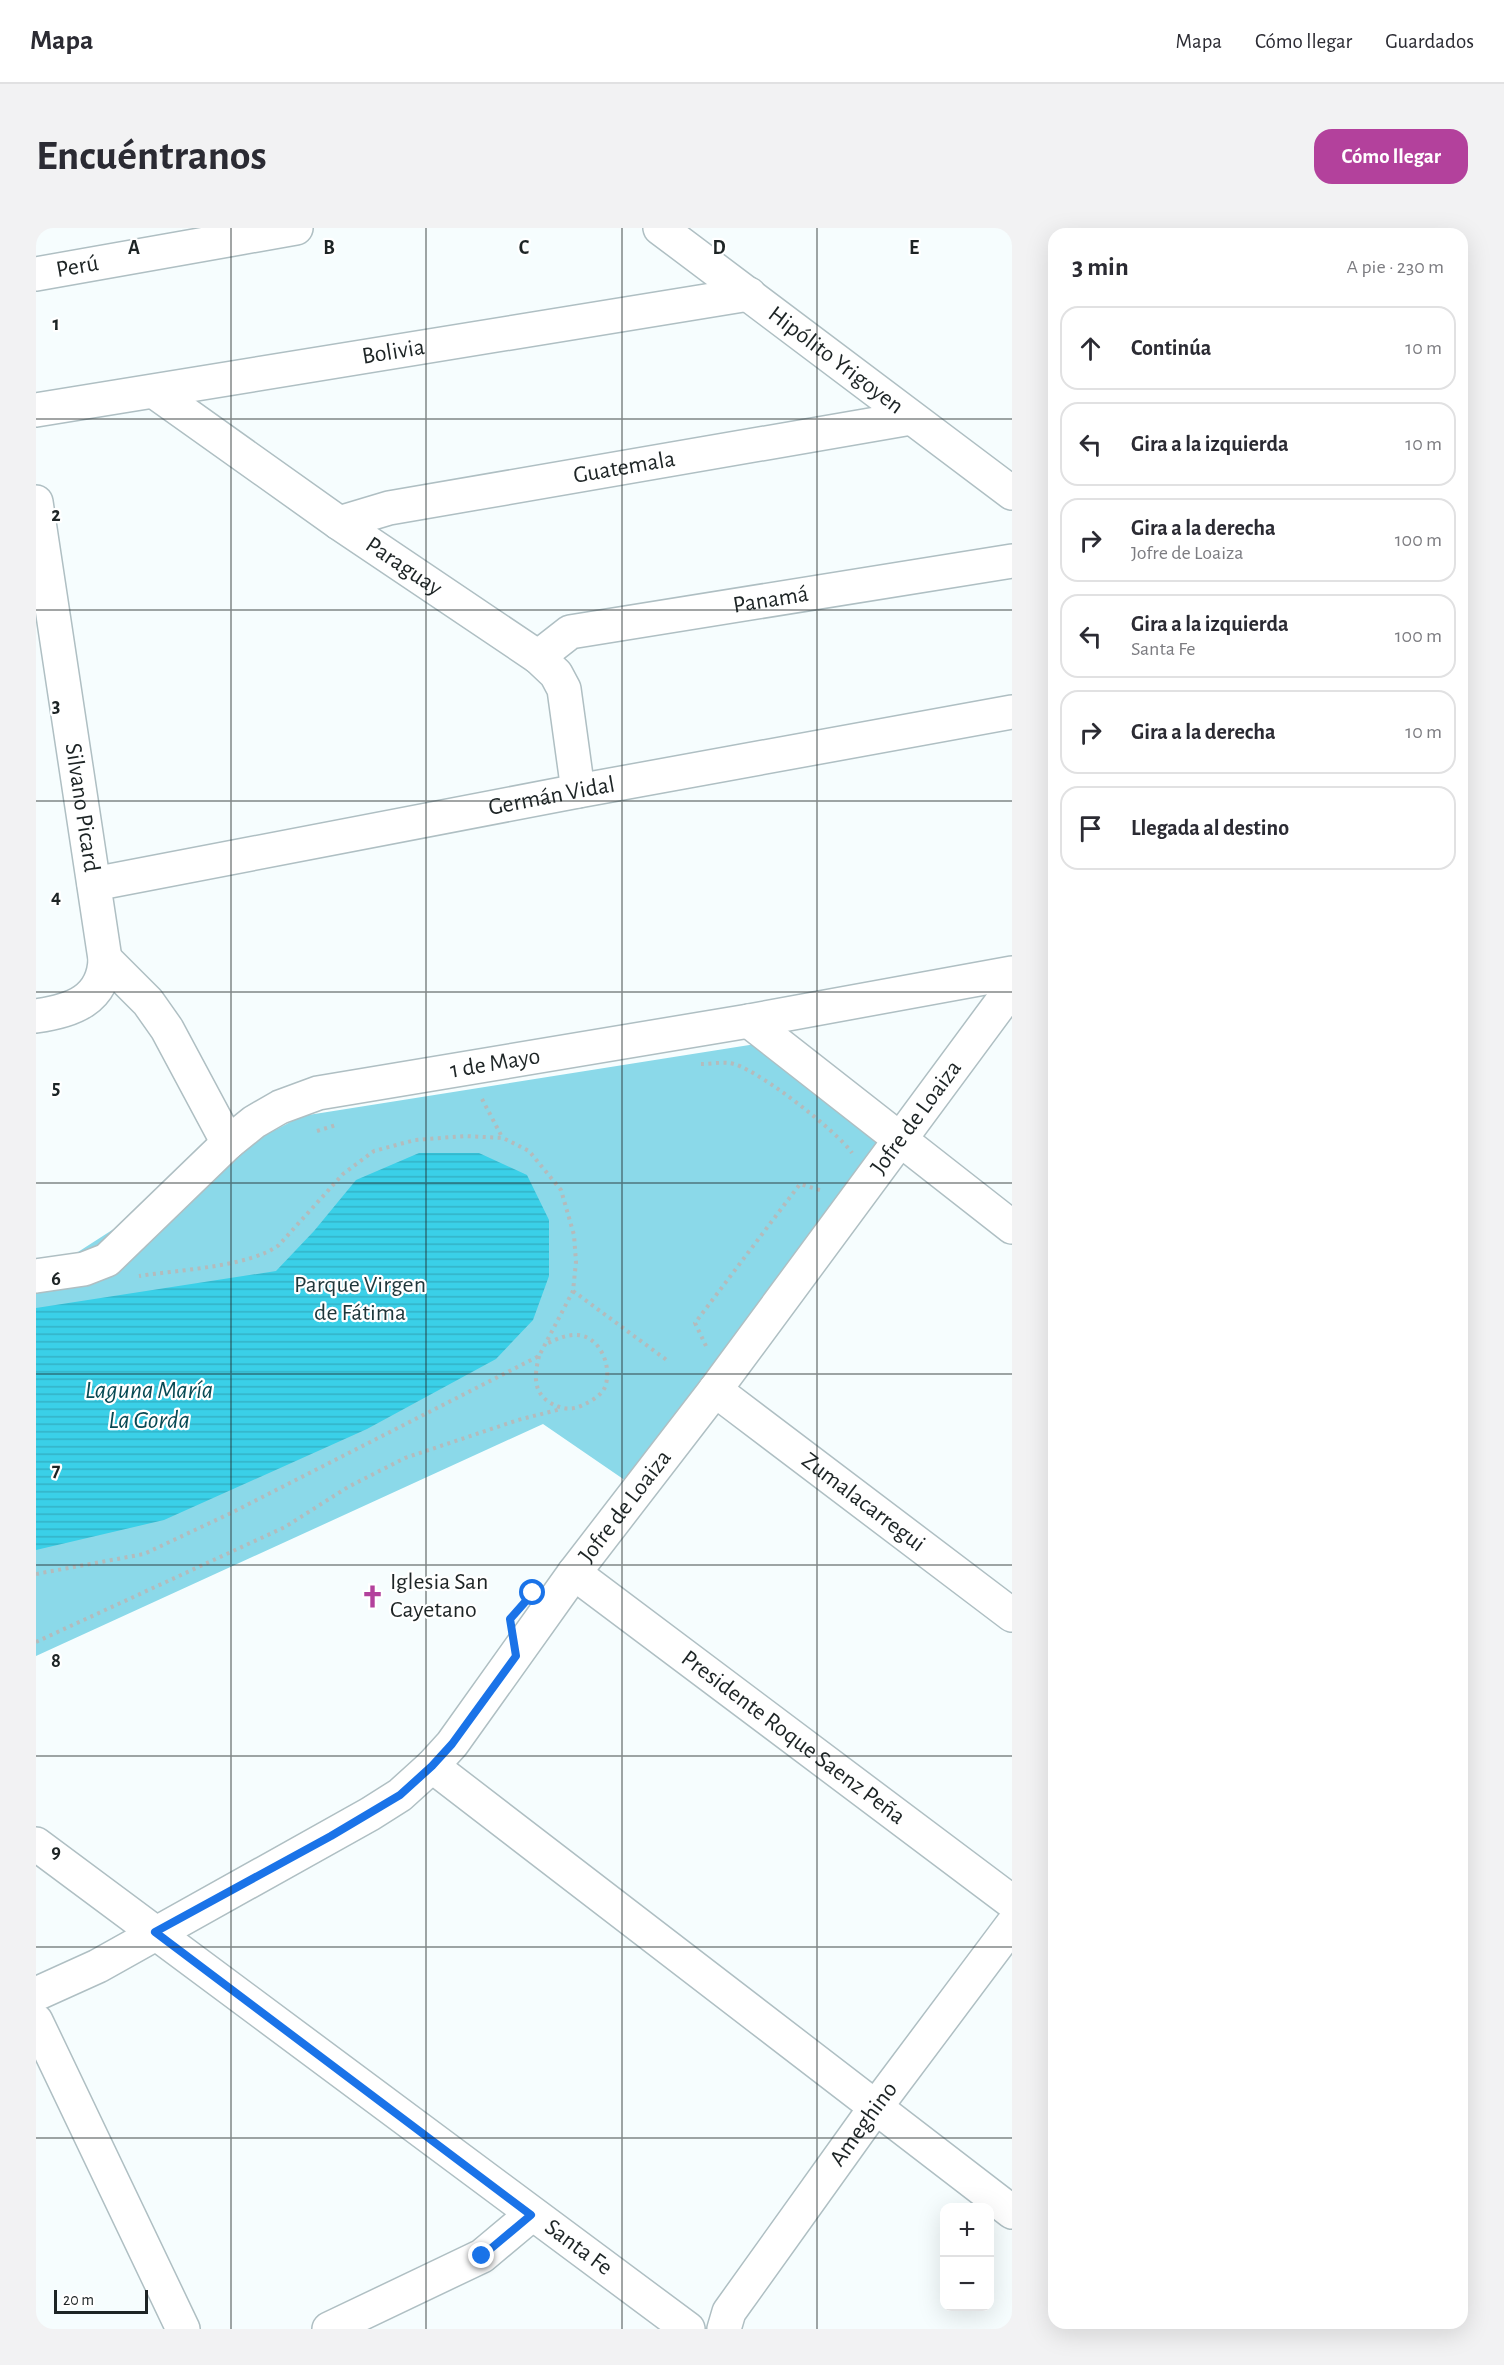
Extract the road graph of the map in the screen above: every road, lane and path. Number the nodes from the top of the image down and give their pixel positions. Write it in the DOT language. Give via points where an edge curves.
graph roads {
  1 [pos="296,228"];
  2 [pos="660,228"];
  3 [pos="36,274"];
  4 [pos="750,294"];
  5 [pos="155,392"];
  6 [pos="36,410"];
  7 [pos="911,418"];
  8 [pos="1012,493"];
  9 [pos="36,502"];
  10 [pos="339,523"];
  11 [pos="1012,561"];
  12 [pos="538,657"];
  13 [pos="1012,712"];
  14 [pos="578,791"];
  15 [pos="94,884"];
  16 [pos="105,960"];
  17 [pos="1012,973"];
  18 [pos="1012,988"];
  19 [pos="44,1015"];
  20 [pos="750,1020"];
  21 [pos="698,1065"];
  22 [pos="494,1098"];
  23 [pos="482,1099"];
  24 [pos="471,1101"];
  25 [pos="342,1124"];
  26 [pos="313,1132"];
  27 [pos="503,1138"];
  28 [pos="898,1139"];
  29 [pos="228,1143"];
  30 [pos="853,1160"];
  31 [pos="827,1192"];
  32 [pos="1012,1227"];
  33 [pos="36,1275"];
  34 [pos="132,1277"];
  35 [pos="573,1291"];
  36 [pos="547,1343"];
  37 [pos="707,1348"];
  38 [pos="539,1356"];
  39 [pos="668,1361"];
  40 [pos="715,1390"];
  41 [pos="561,1409"];
  42 [pos="574,1573"];
  43 [pos="36,1574"];
  44 [pos="1012,1615"];
  45 [pos="36,1642"];
  46 [pos="432,1766"];
  47 [pos="36,1844"];
  48 [pos="1012,1902"];
  49 [pos="1012,1924"];
  50 [pos="155,1932"];
  51 [pos="36,1994"];
  52 [pos="36,2021"];
  53 [pos="874,2108"];
  54 [pos="1012,2212"];
  55 [pos="531,2215"];
  56 [pos="350,2325"];
  57 [pos="183,2329"];
  58 [pos="688,2329"];
  59 [pos="724,2329"];
  1 -- 3 [label="street, Perú"];
  2 -- 4 [label="street, Hipólito Yrigoyen"];
  4 -- 5 [label="street, Bolivia"];
  4 -- 7 [label="street, Hipólito Yrigoyen"];
  5 -- 6 [label="street, Bolivia"];
  5 -- 10 [label="street, Paraguay"];
  7 -- 8 [label="street, Hipólito Yrigoyen"];
  7 -- 10 [label="street, Guatemala" via="389,508"];
  9 -- 15 [label="street, Silvano Picard"];
  10 -- 12 [label="street, Paraguay"];
  11 -- 12 [label="street, Panamá" via="570,632"];
  12 -- 14 [label="street, Paraguay" via="556,674 564,689"];
  13 -- 14 [label="street, Germán Vidal"];
  14 -- 15 [label="street, Germán Vidal"];
  15 -- 16 [label="street, Silvano Picard"];
  16 -- 19 [label="street, Silvano Picard" via="105,976 97,991 77,1005"];
  16 -- 29 [label="street" via="148,1002 167,1029"];
  17 -- 20 [label="street, 1 de Mayo"];
  18 -- 28 [label="street, Jofre de Loaiza"];
  20 -- 28 [label="street"];
  20 -- 29 [label="street, 1 de Mayo" via="318,1093 280,1107"];
  21 -- 30 [label="path" via="730,1063 752,1071 838,1136"];
  22 -- 23 [label="path"];
  23 -- 24 [label="path"];
  23 -- 27 [label="path"];
  25 -- 26 [label="path"];
  27 -- 34 [label="path" via="415,1140 374,1152 344,1174 268,1253 249,1260"];
  27 -- 35 [label="path" via="529,1152 561,1190 574,1235"];
  28 -- 32 [label="street"];
  28 -- 40 [label="street, Jofre de Loaiza"];
  29 -- 33 [label="street, 1 de Mayo" via="107,1260 84,1269"];
  31 -- 37 [label="path" via="800,1184 695,1323"];
  35 -- 36 [label="path"];
  35 -- 39 [label="path"];
  36 -- 38 [label="path"];
  36 -- 41 [label="path" via="577,1335 599,1346 605,1359 607,1371 600,1394 578,1407"];
  38 -- 41 [label="path" via="537,1389"];
  38 -- 43 [label="path" via="144,1554"];
  40 -- 42 [label="street, Jofre de Loaiza"];
  40 -- 44 [label="street, Zumalacarregui"];
  41 -- 45 [label="path" via="405,1458 348,1487 285,1527"];
  42 -- 46 [label="street, Jofre de Loaiza" via="452,1744"];
  42 -- 48 [label="street, Presidente Roque Saenz Peña"];
  46 -- 50 [label="street, Jofre de Loaiza" via="400,1795 370,1814"];
  46 -- 53 [label="street"];
  47 -- 50 [label="street, Santa Fe"];
  49 -- 53 [label="street, Ameghino"];
  50 -- 51 [label="street, Jofre de Loaiza" via="98,1966"];
  50 -- 55 [label="street, Santa Fe"];
  52 -- 57 [label="street"];
  53 -- 54 [label="street"];
  53 -- 59 [label="street, Ameghino" via="729,2312"];
  55 -- 56 [label="street" via="482,2256"];
  55 -- 58 [label="street, Santa Fe"];
}
